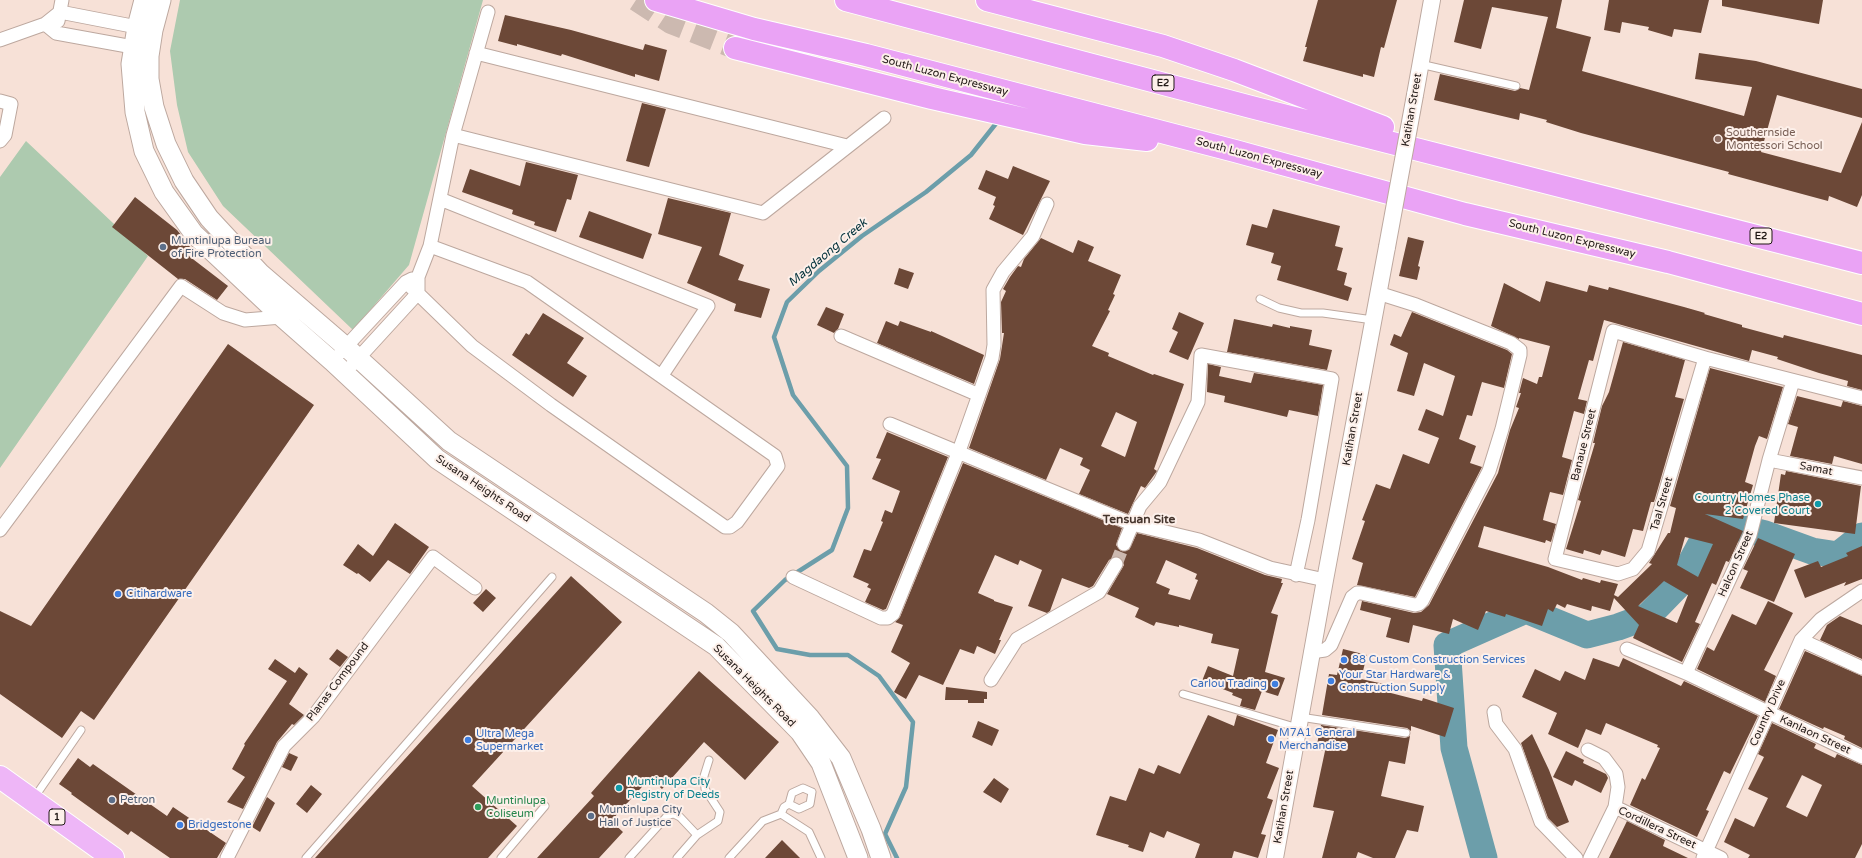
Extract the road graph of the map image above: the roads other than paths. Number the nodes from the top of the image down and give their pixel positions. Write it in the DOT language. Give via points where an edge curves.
graph roads {
  1 [pos="144,0"];
  2 [pos="161,0"];
  3 [pos="656,0"];
  4 [pos="846,0"];
  5 [pos="987,0"];
  6 [pos="1432,0"];
  7 [pos="61,6"];
  8 [pos="488,12"];
  9 [pos="45,24"];
  10 [pos="137,26"];
  11 [pos="56,33"];
  12 [pos="0,40"];
  13 [pos="133,47"];
  14 [pos="735,48"];
  15 [pos="476,53"];
  16 [pos="1420,64"];
  17 [pos="1516,86"];
  18 [pos="0,101"];
  19 [pos="884,118"];
  20 [pos="453,135"];
  21 [pos="0,141"];
  22 [pos="847,146"];
  23 [pos="1235,151"];
  24 [pos="1480,164"];
  25 [pos="440,199"];
  26 [pos="1047,204"];
  27 [pos="430,246"];
  28 [pos="1862,263"];
  29 [pos="412,279"];
  30 [pos="418,293"];
  31 [pos="1378,293"];
  32 [pos="1260,299"];
  33 [pos="1862,314"];
  34 [pos="282,317"];
  35 [pos="1373,320"];
  36 [pos="841,336"];
  37 [pos="352,353"];
  38 [pos="1705,358"];
  39 [pos="339,367"];
  40 [pos="662,375"];
  41 [pos="1793,381"];
  42 [pos="979,395"];
  43 [pos="1862,398"];
  44 [pos="890,424"];
  45 [pos="959,451"];
  46 [pos="1770,460"];
  47 [pos="1862,478"];
  48 [pos="1132,524"];
  49 [pos="0,530"];
  50 [pos="1124,544"];
  51 [pos="1555,559"];
  52 [pos="1116,564"];
  53 [pos="1296,575"];
  54 [pos="552,577"];
  55 [pos="793,577"];
  56 [pos="1325,580"];
  57 [pos="475,588"];
  58 [pos="1862,591"];
  59 [pos="1801,640"];
  60 [pos="1627,649"];
  61 [pos="1312,652"];
  62 [pos="1862,668"];
  63 [pos="1686,673"];
  64 [pos="991,680"];
  65 [pos="1183,694"];
  66 [pos="1494,712"];
  67 [pos="1768,713"];
  68 [pos="1299,723"];
  69 [pos="80,730"];
  70 [pos="1406,733"];
  71 [pos="1588,750"];
  72 [pos="1862,757"];
  73 [pos="709,760"];
  74 [pos="0,777"];
  75 [pos="821,788"];
  76 [pos="33,800"];
  77 [pos="789,804"];
  78 [pos="545,806"];
  79 [pos="1614,807"];
  80 [pos="781,814"];
  81 [pos="698,836"];
  82 [pos="1705,854"];
  83 [pos="634,856"];
  84 [pos="113,858"];
  85 [pos="227,858"];
  86 [pos="306,858"];
  87 [pos="501,858"];
  88 [pos="677,858"];
  89 [pos="729,858"];
  90 [pos="821,858"];
  91 [pos="858,858"];
  92 [pos="880,858"];
  93 [pos="1275,858"];
  94 [pos="1576,858"];
  95 [pos="1590,858"];
  96 [pos="1721,858"];
  1 -- 10 [label="main road, Susana Heights Road"];
  2 -- 37 [label="main road, Susana Heights Road" via="149,56 149,79 154,107 166,144 184,181 209,218 260,272"];
  3 -- 23 [label="highway, South Luzon Expressway" via="754,29 866,55"];
  4 -- 24 [label="highway, E2"];
  5 -- 24 [label="highway" via="1163,46 1234,70"];
  6 -- 16 [label="street, Katihan Street"];
  7 -- 9 [label="street"];
  7 -- 10 [label="street"];
  7 -- 11 [label="street"];
  8 -- 15 [label="street"];
  9 -- 11 [label="street"];
  9 -- 12 [label="street"];
  10 -- 13 [label="main road, Susana Heights Road"];
  11 -- 13 [label="street"];
  13 -- 34 [label="main road, Susana Heights Road" via="131,64 135,112 144,151 164,192 194,234"];
  14 -- 23 [label="highway" via="932,98 1085,133"];
  15 -- 20 [label="street"];
  15 -- 22 [label="street"];
  16 -- 17 [label="lane"];
  16 -- 31 [label="street, Katihan Street, bridge"];
  18 -- 21 [label="street" via="11,104 5,136"];
  19 -- 22 [label="street"];
  20 -- 22 [label="street" via="763,213"];
  20 -- 25 [label="street"];
  23 -- 33 [label="highway, South Luzon Expressway" via="1465,214 1676,264"];
  24 -- 28 [label="highway, E2"];
  25 -- 27 [label="street"];
  25 -- 40 [label="street" via="708,306"];
  26 -- 42 [label="street" via="1033,236 1003,272 993,290 994,345"];
  27 -- 29 [label="street"];
  27 -- 40 [label="street" via="527,282"];
  29 -- 30 [label="street"];
  29 -- 37 [label="street"];
  30 -- 37 [label="street"];
  30 -- 40 [label="street" via="472,346 502,369 725,527 730,527 737,522 778,466 775,456"];
  31 -- 35 [label="street, Katihan Street"];
  31 -- 61 [label="street" via="1416,305 1511,343 1520,350 1520,355 1489,471 1422,601 1415,605 1357,593 1352,596 1331,645 1325,650"];
  32 -- 35 [label="lane" via="1279,308 1301,313 1323,313"];
  34 -- 39 [label="main road, Susana Heights Road"];
  34 -- 49 [label="street" via="245,320 224,313 181,286"];
  35 -- 56 [label="street, Katihan Street"];
  36 -- 42 [label="street"];
  37 -- 39 [label="street"];
  37 -- 92 [label="main road, Susana Heights Road" via="449,441 706,613 731,633 810,718 841,758"];
  38 -- 41 [label="street"];
  38 -- 51 [label="street, Taal Street" via="1648,551 1633,569 1618,574"];
  38 -- 51 [label="street, Banaue Street" via="1613,331"];
  39 -- 75 [label="main road, Susana Heights Road" via="436,459 716,646 800,732 821,763"];
  41 -- 43 [label="street"];
  41 -- 46 [label="street, Halcon Street"];
  42 -- 45 [label="street"];
  44 -- 45 [label="street"];
  45 -- 48 [label="street"];
  45 -- 55 [label="street" via="893,614 888,618 881,618"];
  46 -- 47 [label="street, Samat"];
  46 -- 63 [label="street, Halcon Street" via="1747,543"];
  48 -- 50 [label="street"];
  48 -- 53 [label="street" via="1199,540 1270,568"];
  48 -- 53 [label="street" via="1140,506 1160,482 1198,402 1201,355 1332,379"];
  52 -- 64 [label="street" via="1099,592 1017,638"];
  53 -- 56 [label="street"];
  54 -- 86 [label="lane"];
  56 -- 61 [label="street, Katihan Street"];
  57 -- 85 [label="street, Planas Compound" via="433,557 313,717 284,746"];
  58 -- 59 [label="street, Country Drive" via="1820,619"];
  59 -- 62 [label="street"];
  59 -- 67 [label="street, Country Drive"];
  60 -- 63 [label="street, Kanlaon Street"];
  61 -- 68 [label="street, Katihan Street"];
  63 -- 67 [label="street, Kanlaon Street"];
  65 -- 68 [label="lane"];
  66 -- 94 [label="street" via="1496,724 1515,749 1541,822"];
  67 -- 72 [label="street, Kanlaon Street"];
  67 -- 82 [label="street, Country Drive"];
  68 -- 70 [label="lane"];
  68 -- 93 [label="street, Katihan Street"];
  69 -- 76 [label="lane"];
  71 -- 79 [label="street" via="1604,758 1616,774 1618,787"];
  73 -- 81 [label="lane" via="704,776 705,789 720,812 718,821"];
  74 -- 76 [label="highway, 1"];
  75 -- 77 [label="lane" via="803,788 792,793"];
  75 -- 77 [label="lane" via="810,804 799,809"];
  75 -- 91 [label="main road, Susana Heights Road"];
  76 -- 84 [label="highway, 1"];
  77 -- 80 [label="lane" via="784,807"];
  78 -- 87 [label="lane"];
  79 -- 82 [label="street, Cordillera Street"];
  79 -- 95 [label="street, Cordillera Street"];
  80 -- 89 [label="lane" via="762,821"];
  80 -- 90 [label="lane" via="809,832"];
  81 -- 83 [label="lane" via="680,817 668,815"];
  81 -- 88 [label="lane"];
  82 -- 96 [label="street, Cordillera Street"];
}
